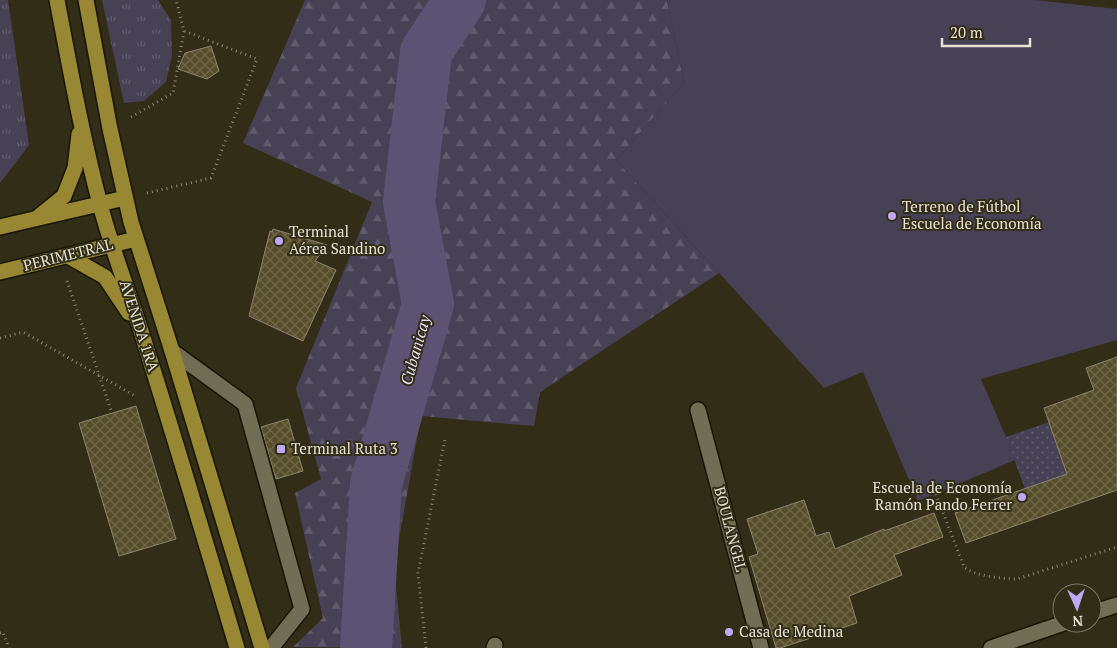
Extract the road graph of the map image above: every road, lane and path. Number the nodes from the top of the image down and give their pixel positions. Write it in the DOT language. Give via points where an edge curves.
graph roads {
  1 [pos="57,0"];
  2 [pos="86,0"];
  3 [pos="176,0"];
  4 [pos="184,30"];
  5 [pos="80,123"];
  6 [pos="110,129"];
  7 [pos="125,198"];
  8 [pos="100,204"];
  9 [pos="36,219"];
  10 [pos="0,227"];
  11 [pos="136,238"];
  12 [pos="112,245"];
  13 [pos="63,257"];
  14 [pos="0,272"];
  15 [pos="141,329"];
  16 [pos="0,338"];
  17 [pos="172,351"];
  18 [pos="99,375"];
  19 [pos="698,410"];
  20 [pos="112,413"];
  21 [pos="167,414"];
  22 [pos="445,439"];
  23 [pos="936,494"];
  24 [pos="1116,547"];
  25 [pos="1117,605"];
  26 [pos="1102,610"];
  27 [pos="1052,627"];
  28 [pos="0,633"];
  29 [pos="9,648"];
  30 [pos="237,648"];
  31 [pos="262,648"];
  32 [pos="271,648"];
  33 [pos="426,648"];
  34 [pos="761,648"];
  35 [pos="991,648"];
  1 -- 5 [label="main road, AVENIDA 1RA"];
  2 -- 6 [label="main road, AVENIDA 1RA"];
  3 -- 4 [label="path"];
  4 -- 6 [label="path" via="173,93"];
  4 -- 7 [label="path" via="258,59 211,178"];
  5 -- 8 [label="main road, AVENIDA 1RA"];
  5 -- 9 [label="main road" via="75,168 64,196"];
  6 -- 7 [label="main road, AVENIDA 1RA"];
  7 -- 8 [label="main road"];
  7 -- 11 [label="main road, AVENIDA 1RA"];
  8 -- 9 [label="main road"];
  8 -- 12 [label="main road, AVENIDA 1RA"];
  9 -- 10 [label="main road"];
  11 -- 12 [label="main road, PERIMETRAL"];
  11 -- 17 [label="main road, AVENIDA 1RA"];
  12 -- 13 [label="main road, PERIMETRAL"];
  12 -- 15 [label="main road, AVENIDA 1RA"];
  13 -- 14 [label="main road, PERIMETRAL"];
  13 -- 15 [label="main road" via="105,277"];
  13 -- 18 [label="path"];
  15 -- 21 [label="main road, AVENIDA 1RA"];
  16 -- 18 [label="path" via="23,332"];
  17 -- 31 [label="main road, AVENIDA 1RA"];
  17 -- 32 [label="street" via="244,404 302,609"];
  18 -- 20 [label="path"];
  18 -- 21 [label="path"];
  19 -- 34 [label="street, BOULANGEL"];
  21 -- 30 [label="main road, AVENIDA 1RA"];
  22 -- 33 [label="path" via="418,573"];
  23 -- 24 [label="path" via="964,567 969,572 1017,579"];
  25 -- 26 [label="street"];
  27 -- 35 [label="street"];
  28 -- 29 [label="path" via="3,632"];
}
